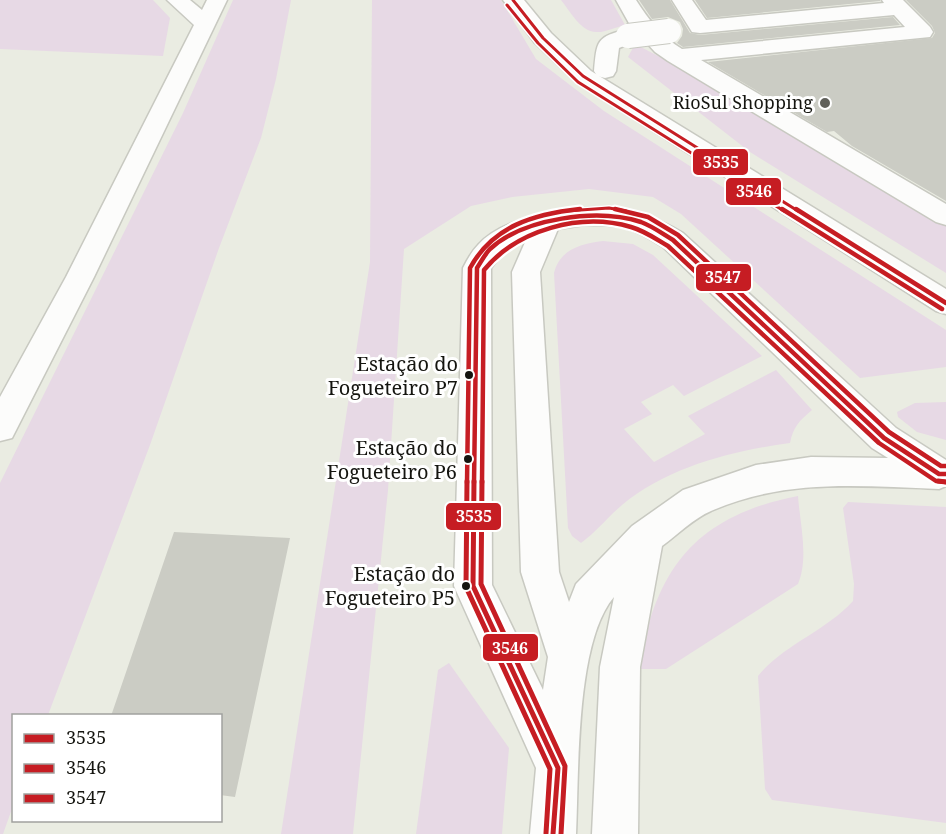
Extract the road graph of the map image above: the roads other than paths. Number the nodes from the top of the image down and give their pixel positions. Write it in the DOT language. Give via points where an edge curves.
graph roads {
  1 [pos="177,0"];
  2 [pos="513,0"];
  3 [pos="540,0"];
  4 [pos="626,0"];
  5 [pos="682,0"];
  6 [pos="896,4"];
  7 [pos="210,12"];
  8 [pos="700,27"];
  9 [pos="676,56"];
  10 [pos="605,71"];
  11 [pos="632,104"];
  12 [pos="946,216"];
  13 [pos="547,223"];
  14 [pos="946,303"];
  15 [pos="0,428"];
  16 [pos="942,474"];
  17 [pos="645,537"];
  18 [pos="568,657"];
  19 [pos="558,768"];
  20 [pos="554,834"];
  21 [pos="615,834"];
  1 -- 7 [label="main road"];
  2 -- 11 [label="main road" via="543,38 583,76"];
  3 -- 10 [label="main road" via="573,42"];
  4 -- 9 [label="main road" via="647,31"];
  5 -- 8 [label="main road"];
  6 -- 8 [label="main road"];
  6 -- 9 [label="main road" via="922,32"];
  7 -- 15 [label="main road" via="81,277"];
  8 -- 10 [label="main road, bridge" via="628,36 608,44"];
  9 -- 12 [label="main road"];
  10 -- 11 [label="main road"];
  11 -- 14 [label="main road"];
  13 -- 16 [label="main road" via="606,214 640,221 673,240 884,438"];
  13 -- 18 [label="main road" via="526,272 540,572"];
  13 -- 19 [label="main road" via="491,249 477,268 473,586"];
  16 -- 17 [label="main road" via="811,471 756,480 696,501"];
  17 -- 18 [label="main road" via="590,597"];
  17 -- 21 [label="main road" via="620,667"];
  18 -- 19 [label="main road"];
  19 -- 20 [label="main road"];
}
